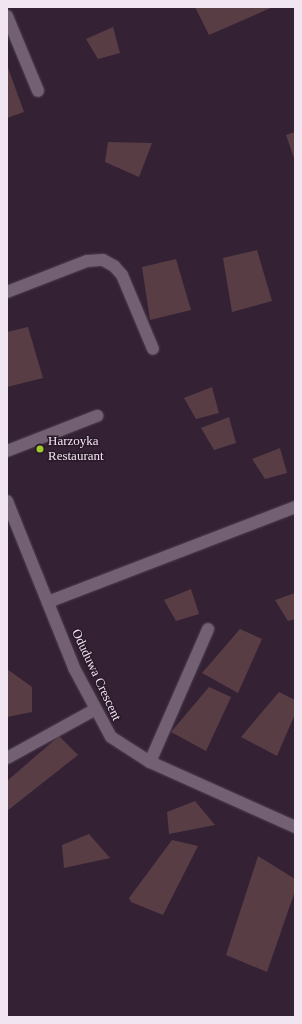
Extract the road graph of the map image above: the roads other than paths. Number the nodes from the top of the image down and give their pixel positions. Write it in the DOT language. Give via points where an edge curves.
graph roads {
  1 [pos="7,16"];
  2 [pos="38,91"];
  3 [pos="7,292"];
  4 [pos="153,349"];
  5 [pos="97,416"];
  6 [pos="7,451"];
  7 [pos="7,502"];
  8 [pos="295,507"];
  9 [pos="48,602"];
  10 [pos="208,628"];
  11 [pos="94,710"];
  12 [pos="7,758"];
  13 [pos="150,762"];
  14 [pos="294,824"];
  1 -- 2 [label="street"];
  3 -- 4 [label="street" via="87,261 103,260 122,275"];
  5 -- 6 [label="street"];
  7 -- 9 [label="street, Oduduwa Crescent"];
  8 -- 9 [label="street"];
  9 -- 11 [label="street, Oduduwa Crescent"];
  10 -- 13 [label="street"];
  11 -- 12 [label="street"];
  11 -- 13 [label="street, Oduduwa Crescent" via="111,737"];
  13 -- 14 [label="street, Oduduwa Crescent"];
}
